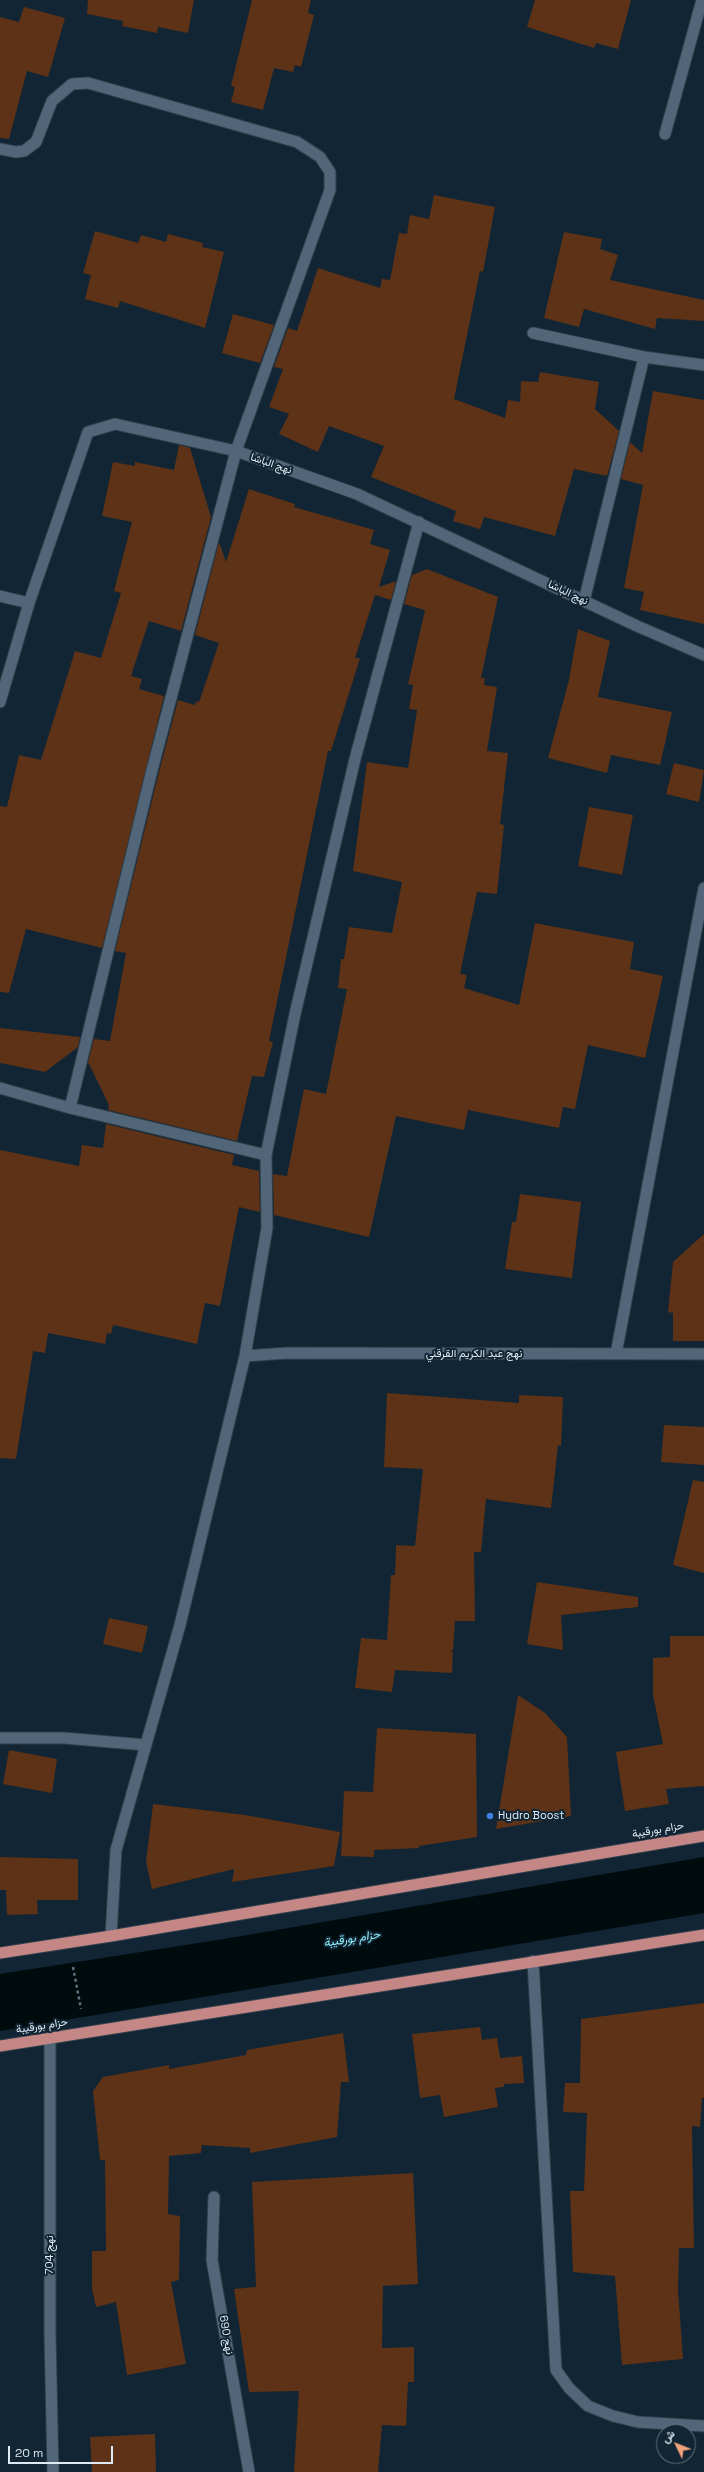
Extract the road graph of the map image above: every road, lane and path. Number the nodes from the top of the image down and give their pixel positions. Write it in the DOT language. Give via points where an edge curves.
graph roads {
  1 [pos="702,0"];
  2 [pos="665,134"];
  3 [pos="0,149"];
  4 [pos="533,333"];
  5 [pos="644,357"];
  6 [pos="704,365"];
  7 [pos="236,451"];
  8 [pos="419,522"];
  9 [pos="0,596"];
  10 [pos="584,601"];
  11 [pos="29,602"];
  12 [pos="704,655"];
  13 [pos="0,702"];
  14 [pos="704,888"];
  15 [pos="0,1088"];
  16 [pos="70,1108"];
  17 [pos="266,1155"];
  18 [pos="616,1354"];
  19 [pos="704,1354"];
  20 [pos="244,1356"];
  21 [pos="0,1738"];
  22 [pos="146,1745"];
  23 [pos="704,1836"];
  24 [pos="704,1935"];
  25 [pos="111,1936"];
  26 [pos="0,1953"];
  27 [pos="72,1960"];
  28 [pos="533,1961"];
  29 [pos="81,2012"];
  30 [pos="50,2038"];
  31 [pos="0,2046"];
  32 [pos="214,2197"];
  33 [pos="704,2426"];
  34 [pos="53,2472"];
  35 [pos="249,2472"];
  1 -- 2 [label="street"];
  3 -- 7 [label="street" via="24,151 36,142 52,102 72,84 88,83 297,142 320,158 330,172 330,190"];
  4 -- 5 [label="street"];
  5 -- 6 [label="street"];
  5 -- 10 [label="street"];
  7 -- 8 [label="street, نهج الباشا" via="357,494"];
  7 -- 11 [label="street, نهج الباشا" via="115,424 88,432"];
  7 -- 16 [label="street" via="152,770"];
  8 -- 10 [label="street, نهج الباشا"];
  8 -- 17 [label="street" via="355,759 295,1014"];
  9 -- 11 [label="street"];
  10 -- 12 [label="street, نهج الباشا"];
  11 -- 13 [label="street, نهج الباشا"];
  14 -- 18 [label="street"];
  15 -- 16 [label="street"];
  16 -- 17 [label="street"];
  17 -- 20 [label="street" via="267,1228"];
  18 -- 19 [label="street, نهج عبد الكريم القرقني"];
  18 -- 20 [label="street, نهج عبد الكريم القرقني" via="287,1353"];
  20 -- 22 [label="street" via="180,1625"];
  21 -- 22 [label="street" via="64,1738"];
  22 -- 25 [label="street" via="116,1850"];
  23 -- 25 [label="highway, حزام بورقيبة"];
  24 -- 28 [label="highway, حزام بورقيبة"];
  25 -- 26 [label="highway, حزام بورقيبة"];
  27 -- 29 [label="path"];
  28 -- 30 [label="highway, حزام بورقيبة"];
  28 -- 33 [label="street" via="556,2370 569,2388 588,2406 613,2416 638,2422"];
  30 -- 31 [label="highway, حزام بورقيبة"];
  30 -- 34 [label="street, نهج 704" via="50,2334"];
  32 -- 35 [label="street, نهج 690" via="212,2260"];
}
